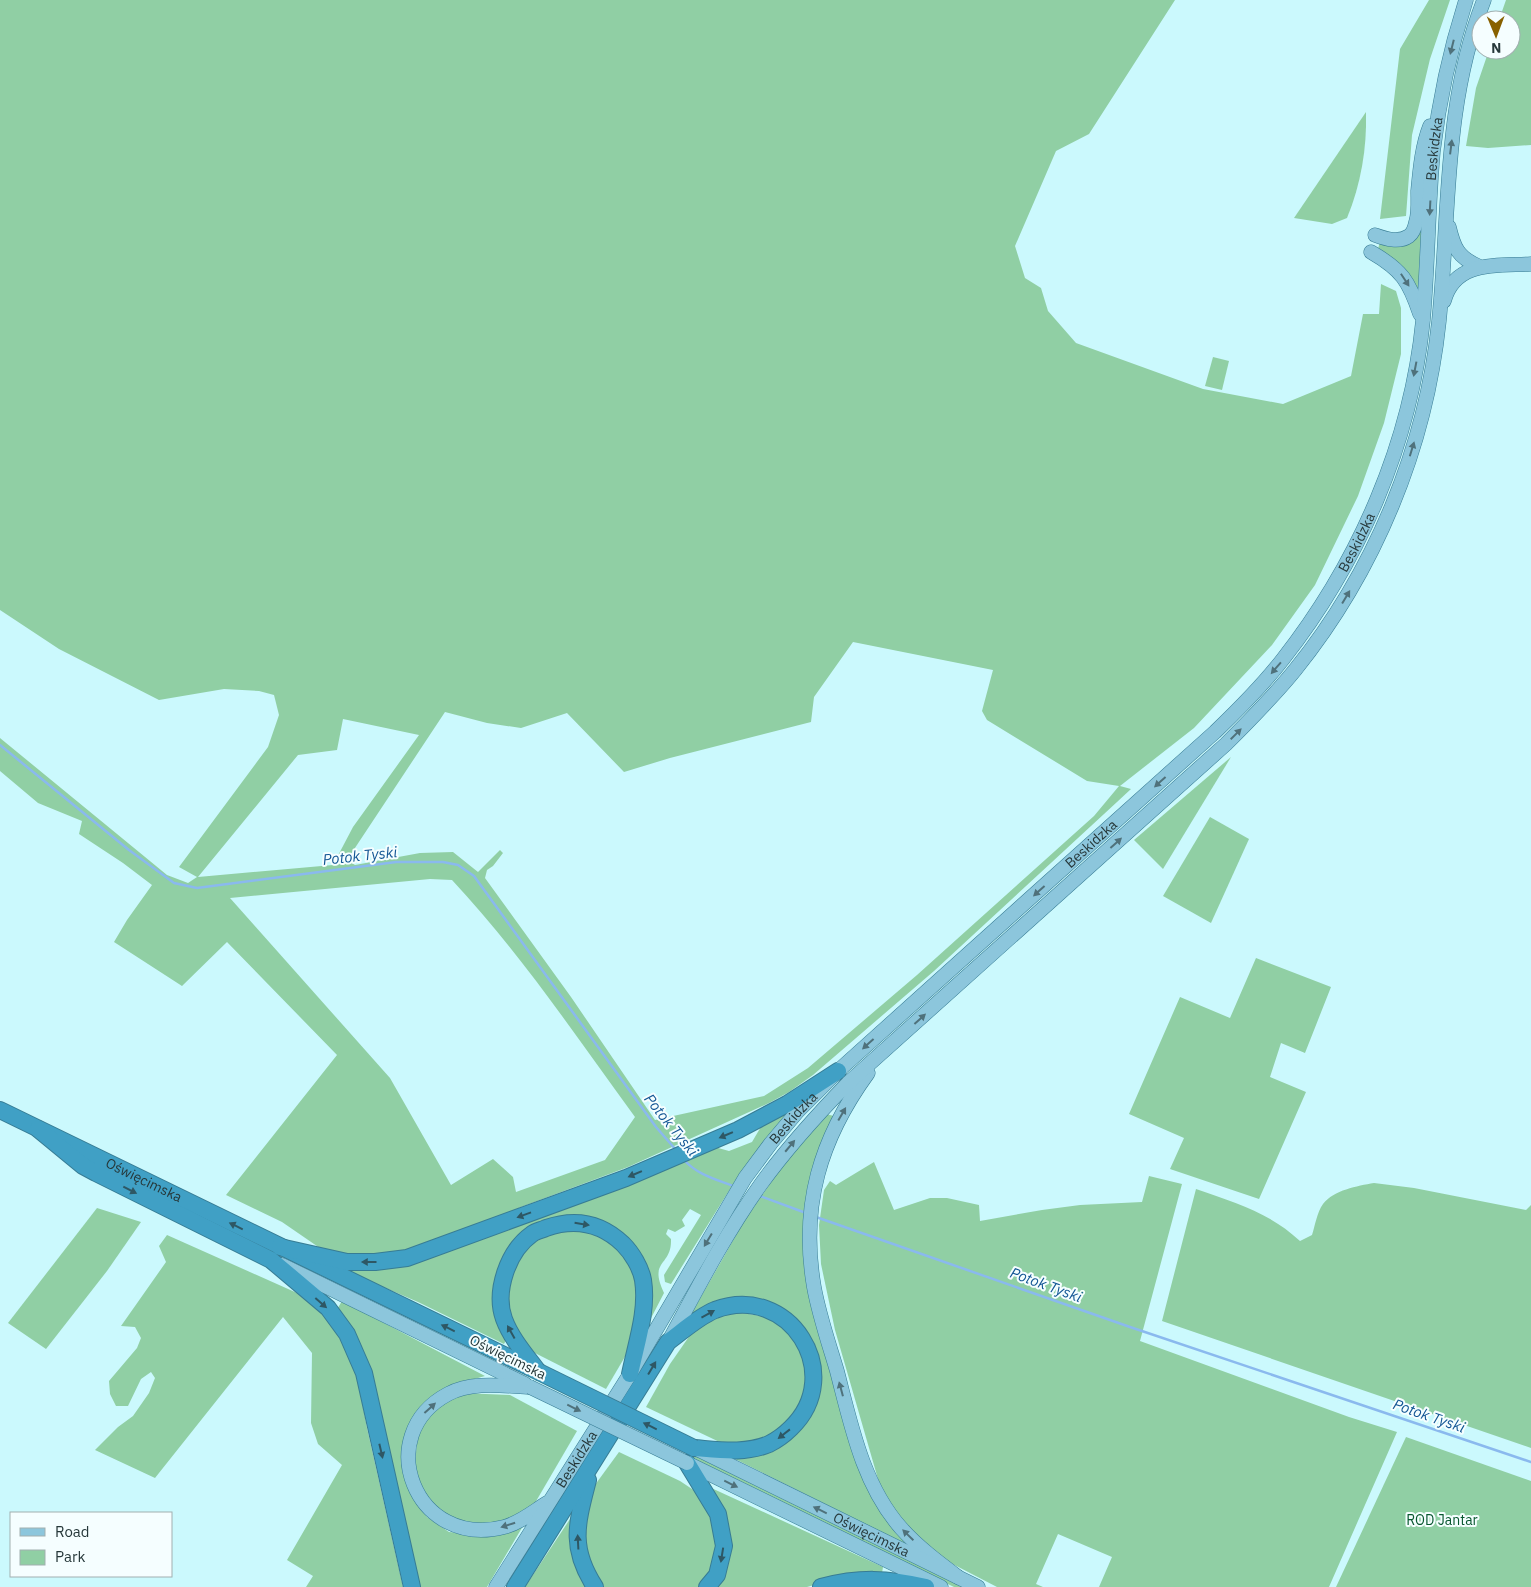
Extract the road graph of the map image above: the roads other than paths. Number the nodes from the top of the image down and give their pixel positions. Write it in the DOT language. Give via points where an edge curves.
graph roads {
  1 [pos="1466,0"];
  2 [pos="1484,0"];
  3 [pos="1439,107"];
  4 [pos="1446,213"];
  5 [pos="1375,235"];
  6 [pos="1371,252"];
  7 [pos="1531,264"];
  8 [pos="1478,266"];
  9 [pos="1423,320"];
  10 [pos="1439,321"];
  11 [pos="883,1051"];
  12 [pos="838,1071"];
  13 [pos="0,1110"];
  14 [pos="276,1253"];
  15 [pos="668,1342"];
  16 [pos="539,1372"];
  17 [pos="630,1374"];
  18 [pos="530,1387"];
  19 [pos="694,1448"];
  20 [pos="687,1463"];
  21 [pos="591,1466"];
  22 [pos="550,1501"];
  23 [pos="958,1578"];
  24 [pos="412,1587"];
  25 [pos="496,1587"];
  26 [pos="516,1587"];
  27 [pos="595,1587"];
  28 [pos="707,1587"];
  29 [pos="821,1587"];
  30 [pos="926,1587"];
  31 [pos="941,1587"];
  32 [pos="978,1587"];
  1 -- 3 [label="main road, Beskidzka, one-way"];
  4 -- 2 [label="main road, Beskidzka, one-way" via="1456,109 1468,49"];
  3 -- 5 [label="main road" via="1423,150 1417,221 1413,231 1408,236 1392,240"];
  3 -- 9 [label="main road, Beskidzka, one-way"];
  4 -- 8 [label="main road" via="1456,249"];
  4 -- 10 [label="main road, Beskidzka"];
  6 -- 9 [label="main road, one-way" via="1406,279"];
  7 -- 8 [label="main road"];
  8 -- 10 [label="main road" via="1453,282"];
  9 -- 12 [label="main road, Beskidzka, one-way" via="1403,424 1376,502 1337,580 1283,660 1215,732"];
  11 -- 10 [label="main road, Beskidzka, one-way" via="1226,744 1296,668 1352,587 1391,508 1419,428"];
  15 -- 11 [label="main road, Beskidzka, one-way" via="761,1184 810,1122"];
  23 -- 11 [label="main road, one-way" via="901,1527 883,1503 866,1471 814,1289 809,1256 814,1192 827,1143 854,1092"];
  12 -- 14 [label="highway, one-way" via="759,1120 693,1150 626,1178 407,1258 348,1262"];
  12 -- 17 [label="main road, Beskidzka, one-way" via="771,1143 745,1178"];
  13 -- 14 [label="highway, Oświęcimska" via="38,1129 90,1170"];
  16 -- 14 [label="highway, Oświęcimska, one-way"];
  14 -- 18 [label="main road, Oświęcimska"];
  14 -- 24 [label="highway, one-way" via="328,1308 347,1334 358,1358"];
  15 -- 19 [label="highway, one-way" via="715,1310 751,1305 770,1310 787,1320 811,1359 812,1391 806,1408 785,1434 770,1444 748,1450"];
  21 -- 15 [label="highway, Beskidzka, one-way"];
  16 -- 17 [label="highway, one-way" via="510,1334 503,1317 502,1280 514,1252 532,1233 570,1222 595,1226 612,1234 631,1252 643,1278 645,1302"];
  19 -- 16 [label="highway, Oświęcimska, one-way, bridge"];
  17 -- 22 [label="main road, Beskidzka"];
  18 -- 20 [label="main road, Oświęcimska, one-way, bridge"];
  22 -- 18 [label="main road, one-way" via="505,1527 461,1528 428,1508 410,1473 408,1460 417,1423 431,1406 463,1388"];
  23 -- 19 [label="main road, Oświęcimska, one-way"];
  20 -- 28 [label="highway, one-way" via="718,1514 724,1546 717,1575"];
  20 -- 31 [label="main road, Oświęcimska, one-way"];
  21 -- 26 [label="highway, Beskidzka"];
  27 -- 21 [label="highway, one-way" via="585,1572 578,1540 578,1518"];
  22 -- 25 [label="main road, Beskidzka"];
  23 -- 32 [label="main road, Oświęcimska"];
  29 -- 30 [label="highway" via="863,1579"];
}
